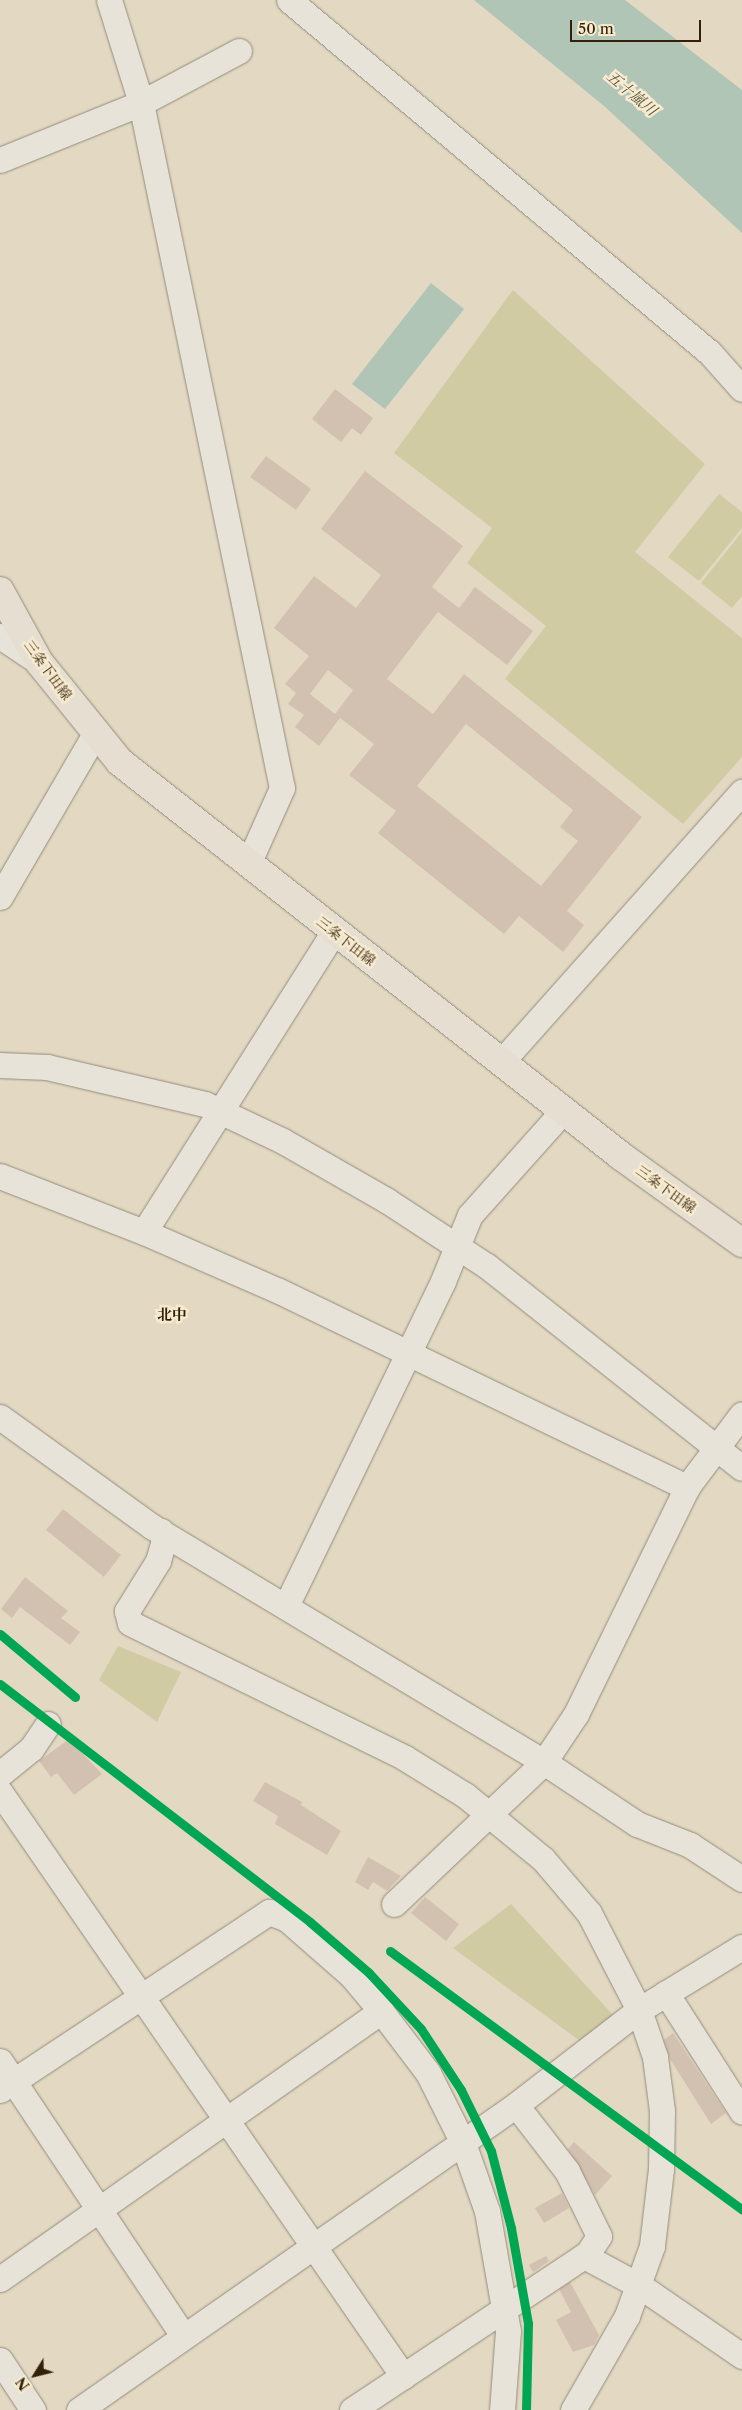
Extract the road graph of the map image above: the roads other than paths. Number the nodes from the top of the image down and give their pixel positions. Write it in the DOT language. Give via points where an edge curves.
graph roads {
  1 [pos="109,0"];
  2 [pos="289,0"];
  3 [pos="239,51"];
  4 [pos="141,103"];
  5 [pos="0,160"];
  6 [pos="742,389"];
  7 [pos="0,591"];
  8 [pos="0,636"];
  9 [pos="39,662"];
  10 [pos="96,732"];
  11 [pos="742,792"];
  12 [pos="248,864"];
  13 [pos="0,896"];
  14 [pos="334,932"];
  15 [pos="502,1061"];
  16 [pos="0,1065"];
  17 [pos="219,1109"];
  18 [pos="564,1110"];
  19 [pos="0,1176"];
  20 [pos="144,1232"];
  21 [pos="742,1243"];
  22 [pos="456,1246"];
  23 [pos="406,1355"];
  24 [pos="742,1414"];
  25 [pos="0,1417"];
  26 [pos="716,1451"];
  27 [pos="742,1468"];
  28 [pos="687,1487"];
  29 [pos="161,1531"];
  30 [pos="286,1606"];
  31 [pos="48,1724"];
  32 [pos="544,1762"];
  33 [pos="0,1774"];
  34 [pos="0,1792"];
  35 [pos="487,1813"];
  36 [pos="742,1879"];
  37 [pos="394,1904"];
  38 [pos="742,1947"];
  39 [pos="666,1994"];
  40 [pos="140,1995"];
  41 [pos="638,2010"];
  42 [pos="381,2011"];
  43 [pos="4,2078"];
  44 [pos="516,2105"];
  45 [pos="742,2112"];
  46 [pos="226,2120"];
  47 [pos="463,2143"];
  48 [pos="98,2208"];
  49 [pos="313,2246"];
  50 [pos="584,2256"];
  51 [pos="0,2279"];
  52 [pos="640,2286"];
  53 [pos="504,2308"];
  54 [pos="183,2335"];
  55 [pos="742,2356"];
  56 [pos="0,2360"];
  57 [pos="403,2376"];
  58 [pos="33,2410"];
  59 [pos="79,2410"];
  60 [pos="352,2410"];
  61 [pos="502,2410"];
  62 [pos="573,2410"];
  1 -- 4 [label="street"];
  2 -- 6 [label="street" via="710,352"];
  3 -- 4 [label="street"];
  4 -- 5 [label="street"];
  4 -- 12 [label="street" via="282,788"];
  7 -- 9 [label="main road, 三条下田線"];
  8 -- 9 [label="street"];
  9 -- 10 [label="main road, 三条下田線"];
  10 -- 12 [label="main road, 三条下田線" via="120,762"];
  10 -- 13 [label="street"];
  11 -- 15 [label="street"];
  12 -- 14 [label="main road, 三条下田線"];
  14 -- 15 [label="main road, 三条下田線"];
  14 -- 17 [label="street"];
  15 -- 18 [label="main road, 三条下田線"];
  16 -- 17 [label="street" via="47,1067"];
  17 -- 20 [label="street"];
  17 -- 22 [label="street" via="386,1200"];
  18 -- 21 [label="main road, 三条下田線"];
  18 -- 22 [label="street" via="470,1215"];
  19 -- 20 [label="street"];
  20 -- 23 [label="street" via="374,1336"];
  22 -- 23 [label="street"];
  22 -- 26 [label="street"];
  23 -- 28 [label="street"];
  23 -- 30 [label="street"];
  24 -- 26 [label="street"];
  25 -- 29 [label="street"];
  26 -- 27 [label="street"];
  26 -- 28 [label="street"];
  28 -- 32 [label="street" via="576,1714"];
  29 -- 30 [label="street"];
  29 -- 35 [label="street" via="164,1540 158,1561 127,1611 130,1624 405,1758"];
  30 -- 32 [label="street"];
  31 -- 33 [label="street" via="31,1749"];
  32 -- 35 [label="street"];
  32 -- 36 [label="street" via="637,1824 690,1845"];
  34 -- 40 [label="street"];
  35 -- 37 [label="street"];
  35 -- 41 [label="street" via="543,1860 590,1913"];
  38 -- 39 [label="street"];
  39 -- 41 [label="street"];
  39 -- 45 [label="street"];
  40 -- 42 [label="street" via="270,1912 287,1920 344,1969"];
  40 -- 43 [label="street"];
  40 -- 46 [label="street"];
  41 -- 44 [label="street"];
  41 -- 52 [label="street" via="655,2057 663,2132 652,2246"];
  42 -- 46 [label="street"];
  42 -- 47 [label="street" via="428,2073"];
  43 -- 48 [label="street"];
  44 -- 47 [label="street"];
  44 -- 50 [label="street" via="583,2197 599,2236"];
  46 -- 48 [label="street"];
  46 -- 49 [label="street"];
  47 -- 49 [label="street"];
  47 -- 53 [label="street" via="486,2211"];
  48 -- 51 [label="street"];
  48 -- 54 [label="street"];
  49 -- 54 [label="street"];
  49 -- 57 [label="street"];
  50 -- 52 [label="street"];
  50 -- 53 [label="street"];
  52 -- 55 [label="street"];
  52 -- 62 [label="street" via="600,2370"];
  53 -- 57 [label="street"];
  53 -- 61 [label="street" via="508,2331"];
  54 -- 59 [label="street"];
  56 -- 58 [label="street"];
  57 -- 60 [label="street"];
}
